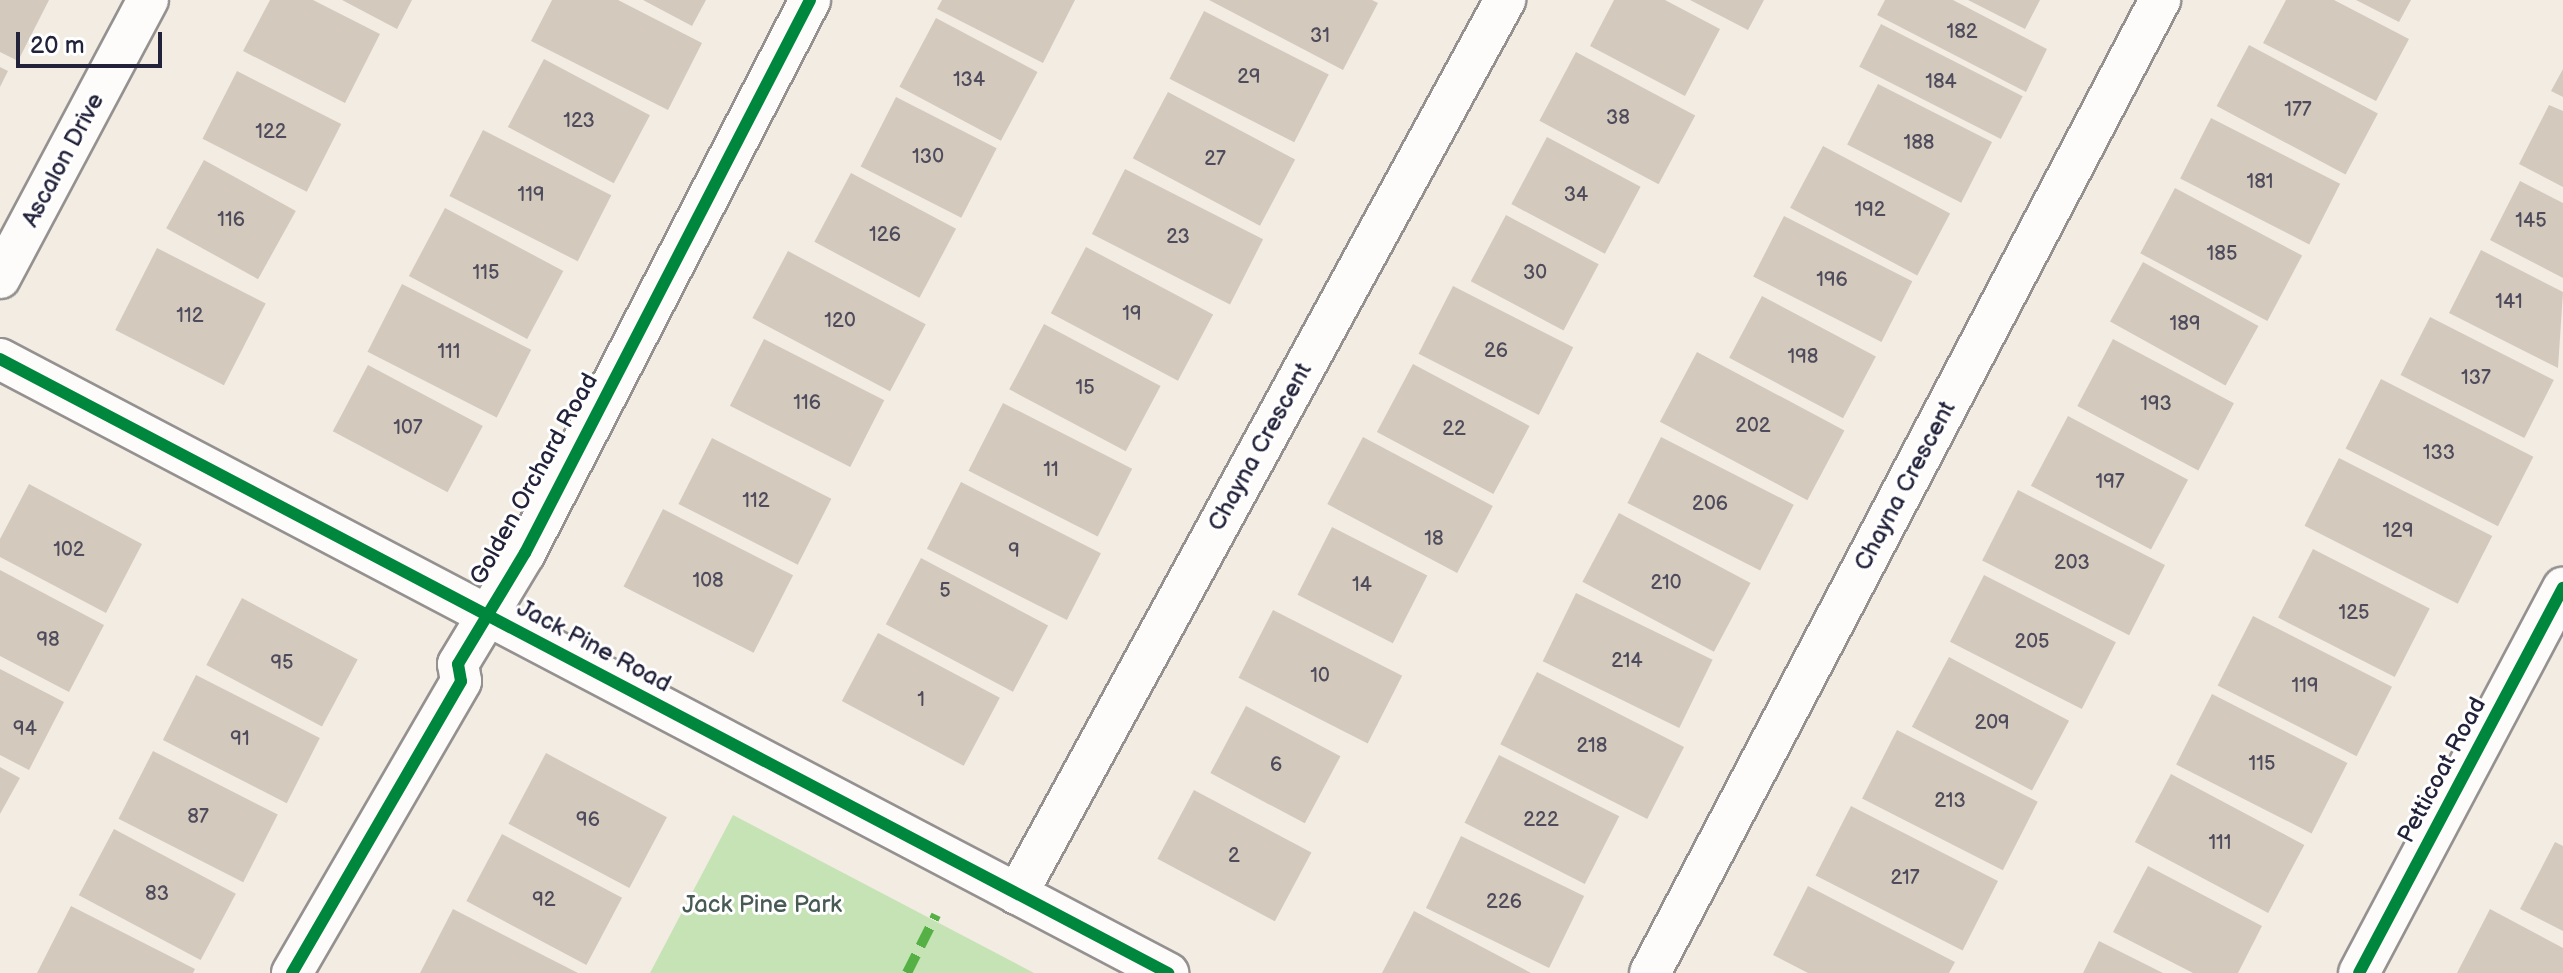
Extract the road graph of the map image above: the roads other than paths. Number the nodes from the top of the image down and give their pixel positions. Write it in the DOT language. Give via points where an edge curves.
graph roads {
  1 [pos="148,0"];
  2 [pos="810,0"];
  3 [pos="1505,0"];
  4 [pos="2160,0"];
  5 [pos="0,278"];
  6 [pos="0,359"];
  7 [pos="2563,588"];
  8 [pos="485,613"];
  9 [pos="1017,894"];
  10 [pos="292,973"];
  11 [pos="1168,973"];
  12 [pos="1650,973"];
  13 [pos="2359,973"];
  1 -- 5 [label="street, Ascalon Drive"];
  2 -- 8 [label="street, Golden Orchard Road" via="525,553"];
  3 -- 9 [label="street, Chayna Crescent"];
  4 -- 12 [label="street, Chayna Crescent"];
  6 -- 8 [label="street, Jack Pine Road"];
  7 -- 13 [label="street, Petticoat Road"];
  8 -- 9 [label="street, Jack Pine Road"];
  8 -- 10 [label="street, Golden Orchard Road" via="458,664 461,681"];
  9 -- 11 [label="street, Jack Pine Road"];
}
